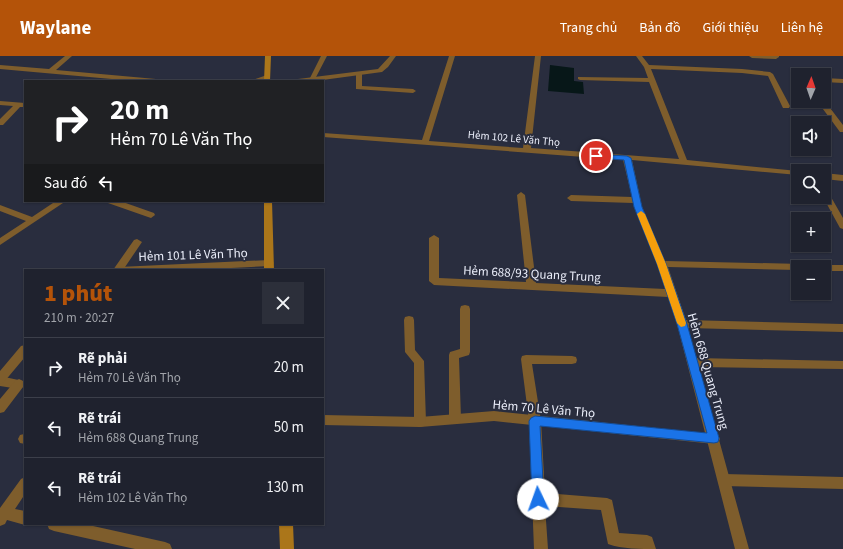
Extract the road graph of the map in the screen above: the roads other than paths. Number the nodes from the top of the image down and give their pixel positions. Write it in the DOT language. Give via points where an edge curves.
graph roads {
  1 [pos="69,56"];
  2 [pos="268,56"];
  3 [pos="324,56"];
  4 [pos="393,56"];
  5 [pos="452,56"];
  6 [pos="538,56"];
  7 [pos="639,56"];
  8 [pos="752,56"];
  9 [pos="775,56"];
  10 [pos="0,67"];
  11 [pos="647,67"];
  12 [pos="51,71"];
  13 [pos="359,74"];
  14 [pos="313,78"];
  15 [pos="580,78"];
  16 [pos="267,79"];
  17 [pos="146,80"];
  18 [pos="303,80"];
  19 [pos="652,80"];
  20 [pos="831,80"];
  21 [pos="843,81"];
  22 [pos="413,91"];
  23 [pos="0,103"];
  24 [pos="21,105"];
  25 [pos="786,106"];
  26 [pos="826,108"];
  27 [pos="0,123"];
  28 [pos="843,130"];
  29 [pos="324,135"];
  30 [pos="425,142"];
  31 [pos="527,150"];
  32 [pos="627,158"];
  33 [pos="684,162"];
  34 [pos="791,172"];
  35 [pos="831,177"];
  36 [pos="843,178"];
  37 [pos="521,195"];
  38 [pos="570,198"];
  39 [pos="636,200"];
  40 [pos="60,202"];
  41 [pos="114,202"];
  42 [pos="268,202"];
  43 [pos="831,204"];
  44 [pos="0,208"];
  45 [pos="151,215"];
  46 [pos="33,220"];
  47 [pos="843,226"];
  48 [pos="434,238"];
  49 [pos="0,242"];
  50 [pos="137,242"];
  51 [pos="662,264"];
  52 [pos="269,267"];
  53 [pos="791,267"];
  54 [pos="831,268"];
  55 [pos="843,268"];
  56 [pos="120,269"];
  57 [pos="169,269"];
  58 [pos="531,286"];
  59 [pos="671,293"];
  60 [pos="465,309"];
  61 [pos="409,320"];
  62 [pos="682,324"];
  63 [pos="843,328"];
  64 [pos="24,350"];
  65 [pos="572,360"];
  66 [pos="692,362"];
  67 [pos="843,365"];
  68 [pos="0,380"];
  69 [pos="0,408"];
  70 [pos="324,420"];
  71 [pos="454,420"];
  72 [pos="535,421"];
  73 [pos="420,422"];
  74 [pos="714,438"];
  75 [pos="724,480"];
  76 [pos="843,483"];
  77 [pos="24,484"];
  78 [pos="538,499"];
  79 [pos="2,516"];
  80 [pos="24,518"];
  81 [pos="58,525"];
  82 [pos="286,525"];
  83 [pos="165,549"];
  84 [pos="287,549"];
  85 [pos="541,549"];
  86 [pos="649,549"];
  87 [pos="742,549"];
  1 -- 12 [label="street"];
  2 -- 16 [label="main road"];
  3 -- 14 [label="street"];
  4 -- 13 [label="street" via="380,71"];
  5 -- 30 [label="street"];
  6 -- 31 [label="street"];
  7 -- 11 [label="street"];
  8 -- 9 [label="street"];
  10 -- 12 [label="street"];
  11 -- 19 [label="street"];
  11 -- 25 [label="street" via="770,74"];
  12 -- 17 [label="street"];
  13 -- 14 [label="street"];
  13 -- 22 [label="street" via="358,88"];
  14 -- 18 [label="street"];
  15 -- 19 [label="street"];
  19 -- 33 [label="street"];
  20 -- 21 [label="street"];
  23 -- 24 [label="street"];
  24 -- 27 [label="street"];
  26 -- 28 [label="street"];
  29 -- 30 [label="street, Hẻm 102 Lê Văn Thọ"];
  30 -- 31 [label="street, Hẻm 102 Lê Văn Thọ"];
  31 -- 32 [label="street, Hẻm 102 Lê Văn Thọ"];
  32 -- 33 [label="street, Hẻm 102 Lê Văn Thọ"];
  32 -- 39 [label="street, Hẻm 688 Quang Trung"];
  33 -- 34 [label="street, Hẻm 102 Lê Văn Thọ"];
  35 -- 36 [label="street"];
  37 -- 58 [label="street"];
  38 -- 39 [label="street"];
  39 -- 51 [label="street, Hẻm 688 Quang Trung"];
  40 -- 46 [label="street"];
  41 -- 45 [label="street"];
  42 -- 52 [label="main road"];
  43 -- 47 [label="street"];
  44 -- 46 [label="street"];
  46 -- 49 [label="street"];
  48 -- 58 [label="street, Hẻm 688/93 Quang Trung" via="434,281"];
  50 -- 56 [label="street"];
  51 -- 53 [label="street"];
  51 -- 59 [label="street, Hẻm 688 Quang Trung"];
  52 -- 57 [label="street, Hẻm 101 Lê Văn Thọ"];
  54 -- 55 [label="street"];
  58 -- 59 [label="street, Hẻm 688/93 Quang Trung"];
  59 -- 62 [label="street, Hẻm 688 Quang Trung"];
  60 -- 71 [label="street" via="466,352 454,355"];
  61 -- 73 [label="street" via="410,352 419,361"];
  62 -- 63 [label="street"];
  62 -- 66 [label="street, Hẻm 688 Quang Trung"];
  64 -- 68 [label="street"];
  65 -- 72 [label="street" via="526,359"];
  66 -- 67 [label="street"];
  66 -- 74 [label="street, Hẻm 688 Quang Trung"];
  68 -- 69 [label="street" via="19,384"];
  70 -- 73 [label="street, Hẻm 70 Lê Văn Thọ"];
  71 -- 72 [label="street, Hẻm 70 Lê Văn Thọ" via="494,416"];
  71 -- 73 [label="street, Hẻm 70 Lê Văn Thọ"];
  72 -- 74 [label="street, Hẻm 70 Lê Văn Thọ"];
  72 -- 78 [label="street"];
  74 -- 75 [label="street, Hẻm 688 Quang Trung"];
  75 -- 76 [label="street"];
  75 -- 87 [label="street, Hẻm 688 Quang Trung"];
  77 -- 79 [label="street"];
  78 -- 85 [label="street"];
  78 -- 86 [label="street" via="607,504 613,539 647,542"];
  79 -- 80 [label="street"];
  81 -- 83 [label="street"];
  82 -- 84 [label="main road"];
}
